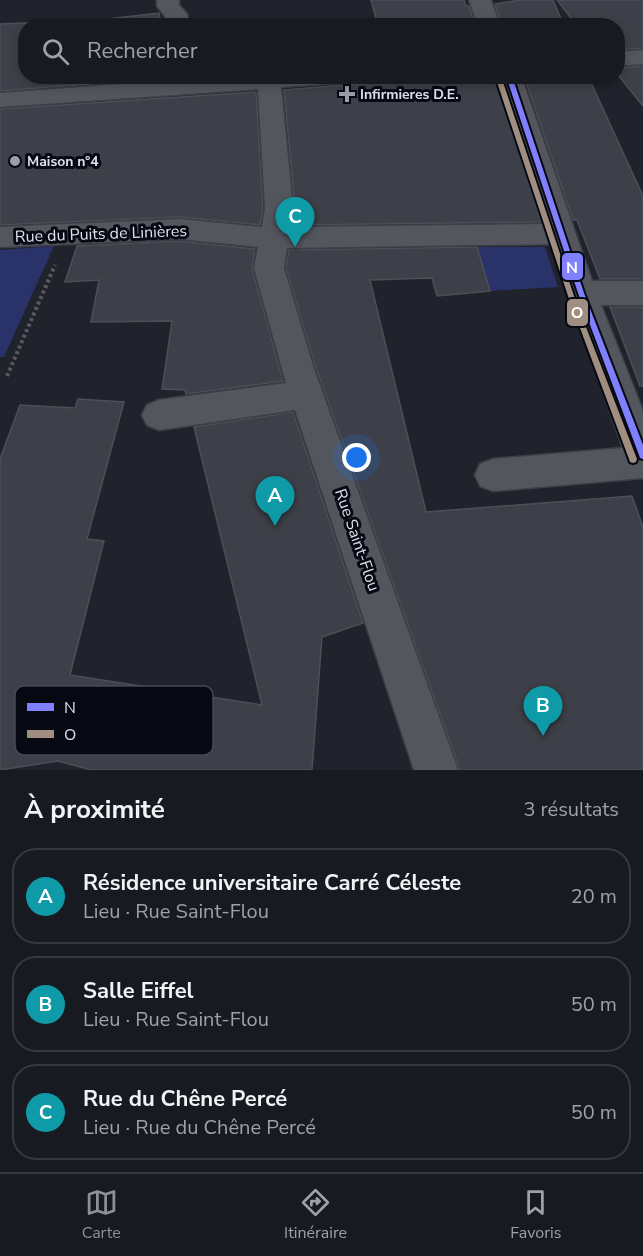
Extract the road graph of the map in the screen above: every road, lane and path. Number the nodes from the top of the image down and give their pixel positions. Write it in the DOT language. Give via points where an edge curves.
graph roads {
  1 [pos="168,0"];
  2 [pos="480,0"];
  3 [pos="177,18"];
  4 [pos="486,18"];
  5 [pos="643,57"];
  6 [pos="625,58"];
  7 [pos="164,84"];
  8 [pos="269,84"];
  9 [pos="511,84"];
  10 [pos="0,100"];
  11 [pos="68,234"];
  12 [pos="560,234"];
  13 [pos="0,237"];
  14 [pos="274,238"];
  15 [pos="580,293"];
  16 [pos="643,293"];
  17 [pos="7,376"];
  18 [pos="307,394"];
  19 [pos="159,415"];
  20 [pos="643,455"];
  21 [pos="643,462"];
  22 [pos="493,475"];
  23 [pos="436,770"];
  1 -- 3 [label="street"];
  2 -- 4 [label="street"];
  5 -- 6 [label="street"];
  7 -- 10 [label="street"];
  8 -- 14 [label="street, Rue Saint-Flou" via="279,208"];
  9 -- 12 [label="street"];
  11 -- 13 [label="street, Rue du Puits de Linières"];
  11 -- 14 [label="street, Rue du Puits de Linières" via="179,229"];
  11 -- 17 [label="path"];
  12 -- 14 [label="street, Rue du Puits de Linières"];
  12 -- 15 [label="street"];
  14 -- 18 [label="street, Rue Saint-Flou" via="270,268"];
  15 -- 16 [label="street"];
  15 -- 20 [label="street"];
  18 -- 19 [label="street"];
  18 -- 23 [label="street, Rue Saint-Flou"];
  21 -- 22 [label="street"];
}
